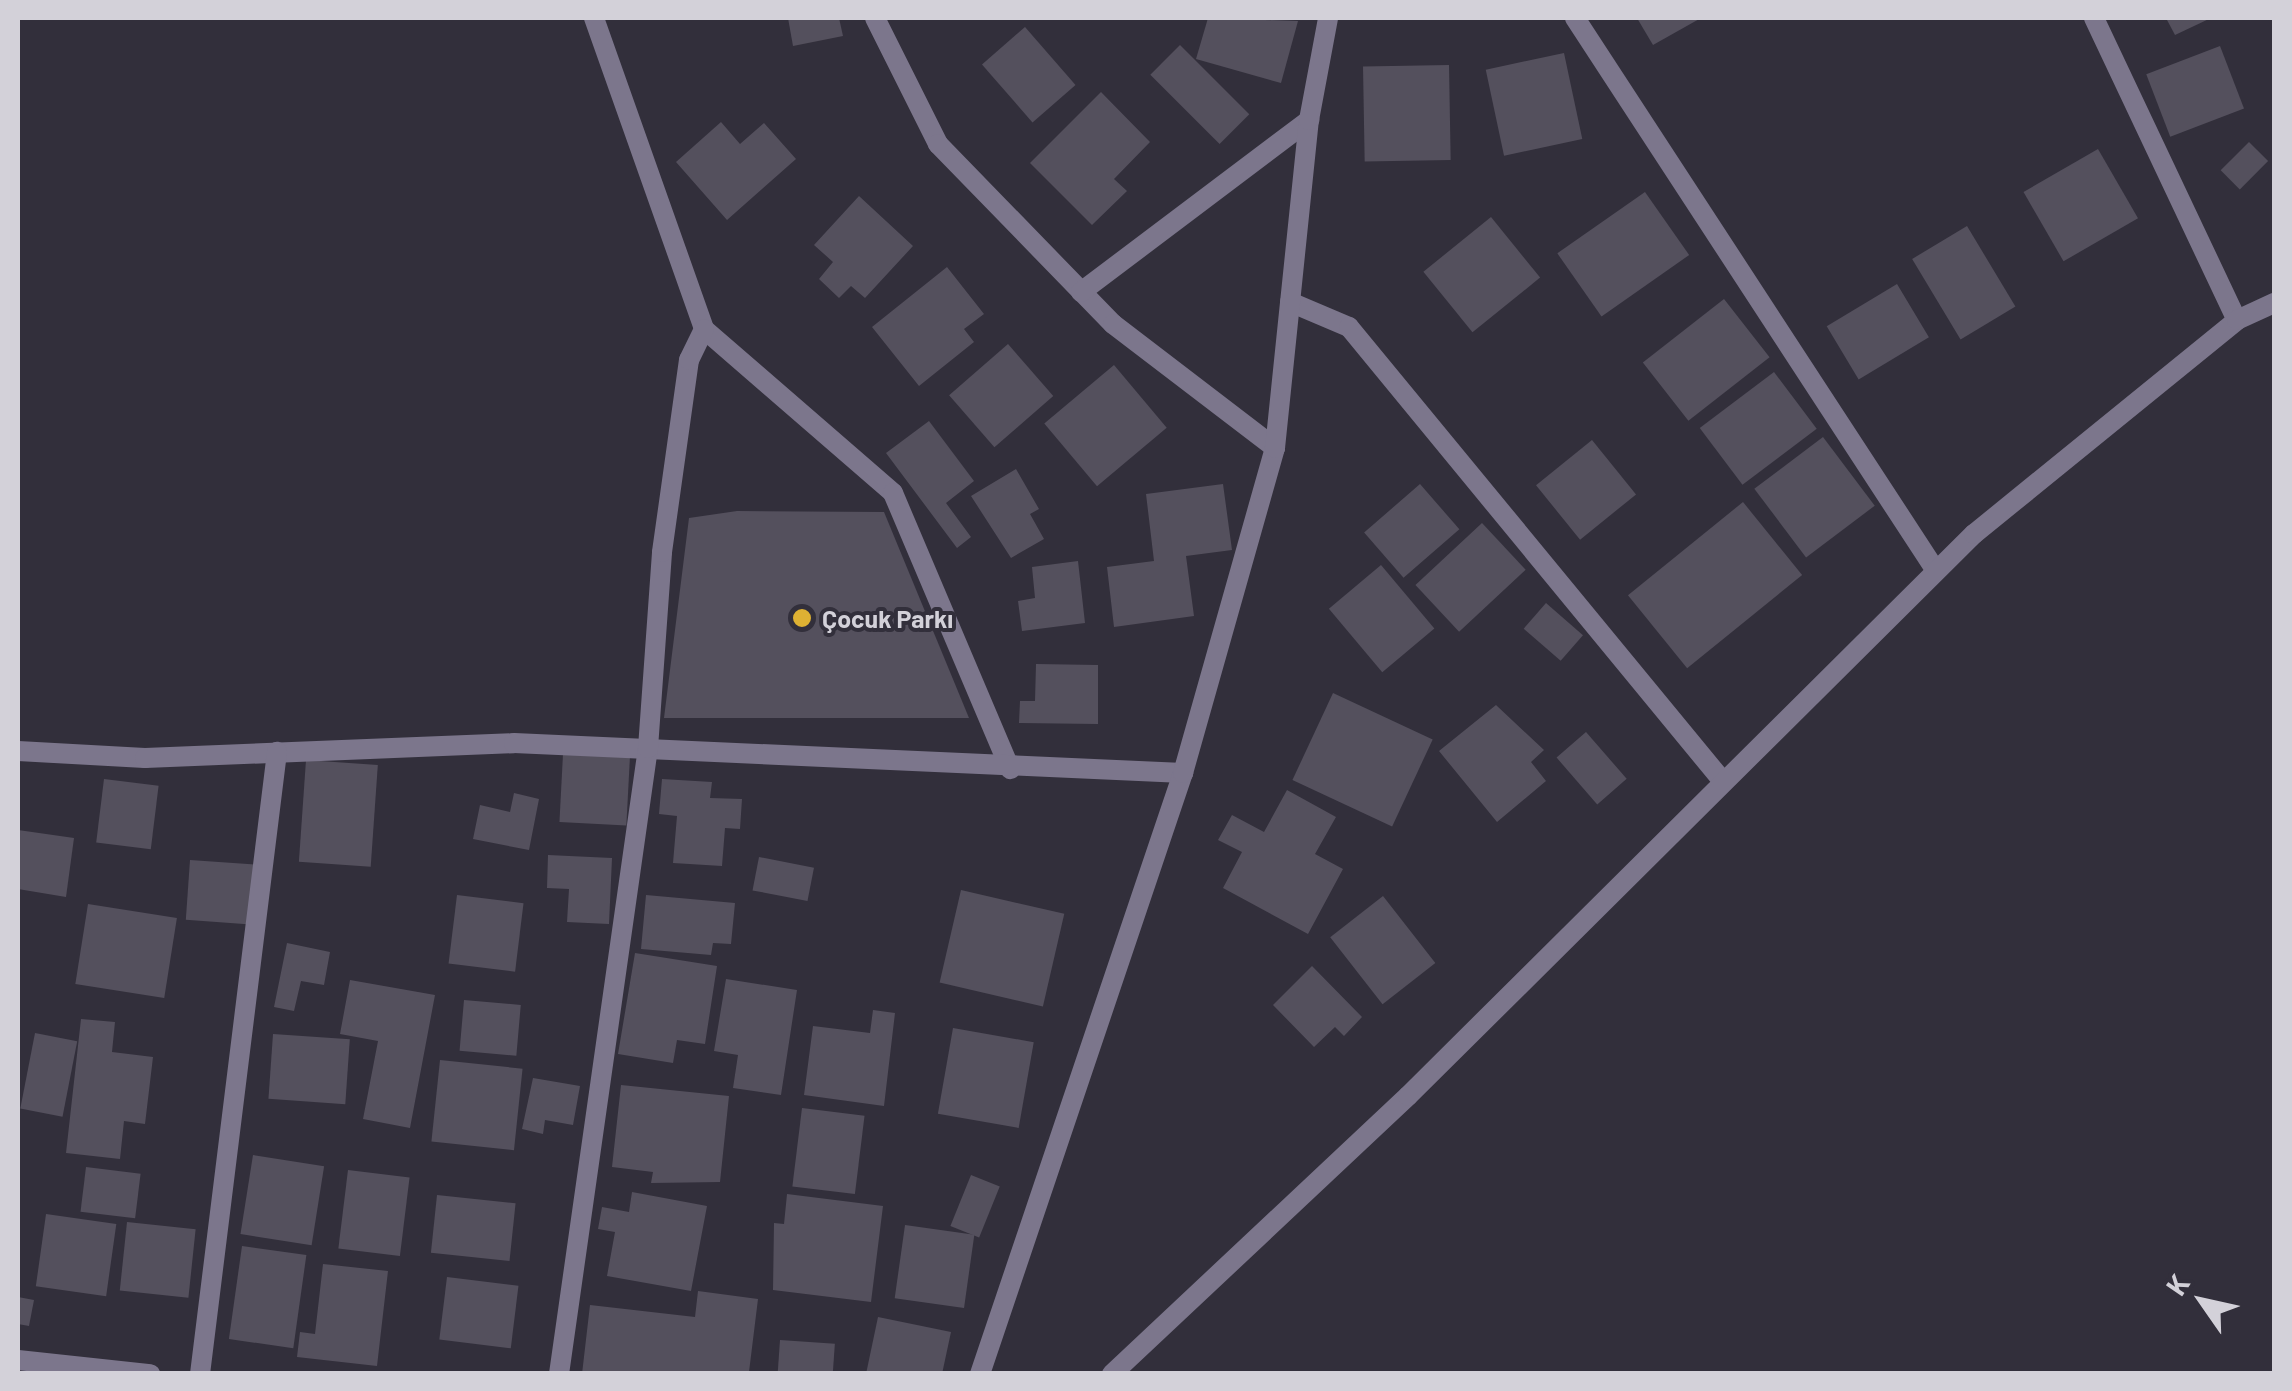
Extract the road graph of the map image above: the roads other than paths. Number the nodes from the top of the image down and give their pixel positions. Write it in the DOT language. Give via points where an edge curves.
graph roads {
  1 [pos="594,18"];
  2 [pos="874,18"];
  3 [pos="1328,18"];
  4 [pos="1575,18"];
  5 [pos="2094,18"];
  6 [pos="1309,120"];
  7 [pos="1082,292"];
  8 [pos="1290,302"];
  9 [pos="2274,303"];
  10 [pos="2237,320"];
  11 [pos="704,329"];
  12 [pos="1274,448"];
  13 [pos="1936,571"];
  14 [pos="648,748"];
  15 [pos="18,751"];
  16 [pos="277,752"];
  17 [pos="1010,769"];
  18 [pos="1182,772"];
  19 [pos="1721,779"];
  20 [pos="18,1360"];
  21 [pos="150,1374"];
  22 [pos="200,1374"];
  23 [pos="559,1374"];
  24 [pos="980,1374"];
  25 [pos="1112,1374"];
  1 -- 11 [label="street"];
  2 -- 7 [label="street" via="938,144"];
  3 -- 6 [label="street"];
  4 -- 13 [label="street"];
  5 -- 10 [label="street"];
  6 -- 7 [label="street"];
  6 -- 8 [label="street"];
  7 -- 12 [label="street" via="1113,324"];
  8 -- 12 [label="street"];
  8 -- 19 [label="street" via="1349,327"];
  9 -- 10 [label="street"];
  10 -- 13 [label="street"];
  11 -- 14 [label="street" via="690,360 662,552"];
  11 -- 17 [label="street" via="893,493"];
  12 -- 18 [label="street"];
  13 -- 19 [label="street"];
  14 -- 16 [label="street" via="514,743"];
  14 -- 17 [label="street"];
  14 -- 23 [label="street"];
  15 -- 16 [label="street" via="145,758"];
  16 -- 22 [label="street"];
  17 -- 18 [label="street"];
  18 -- 24 [label="street"];
  19 -- 25 [label="street" via="1408,1096"];
  20 -- 21 [label="street"];
}
